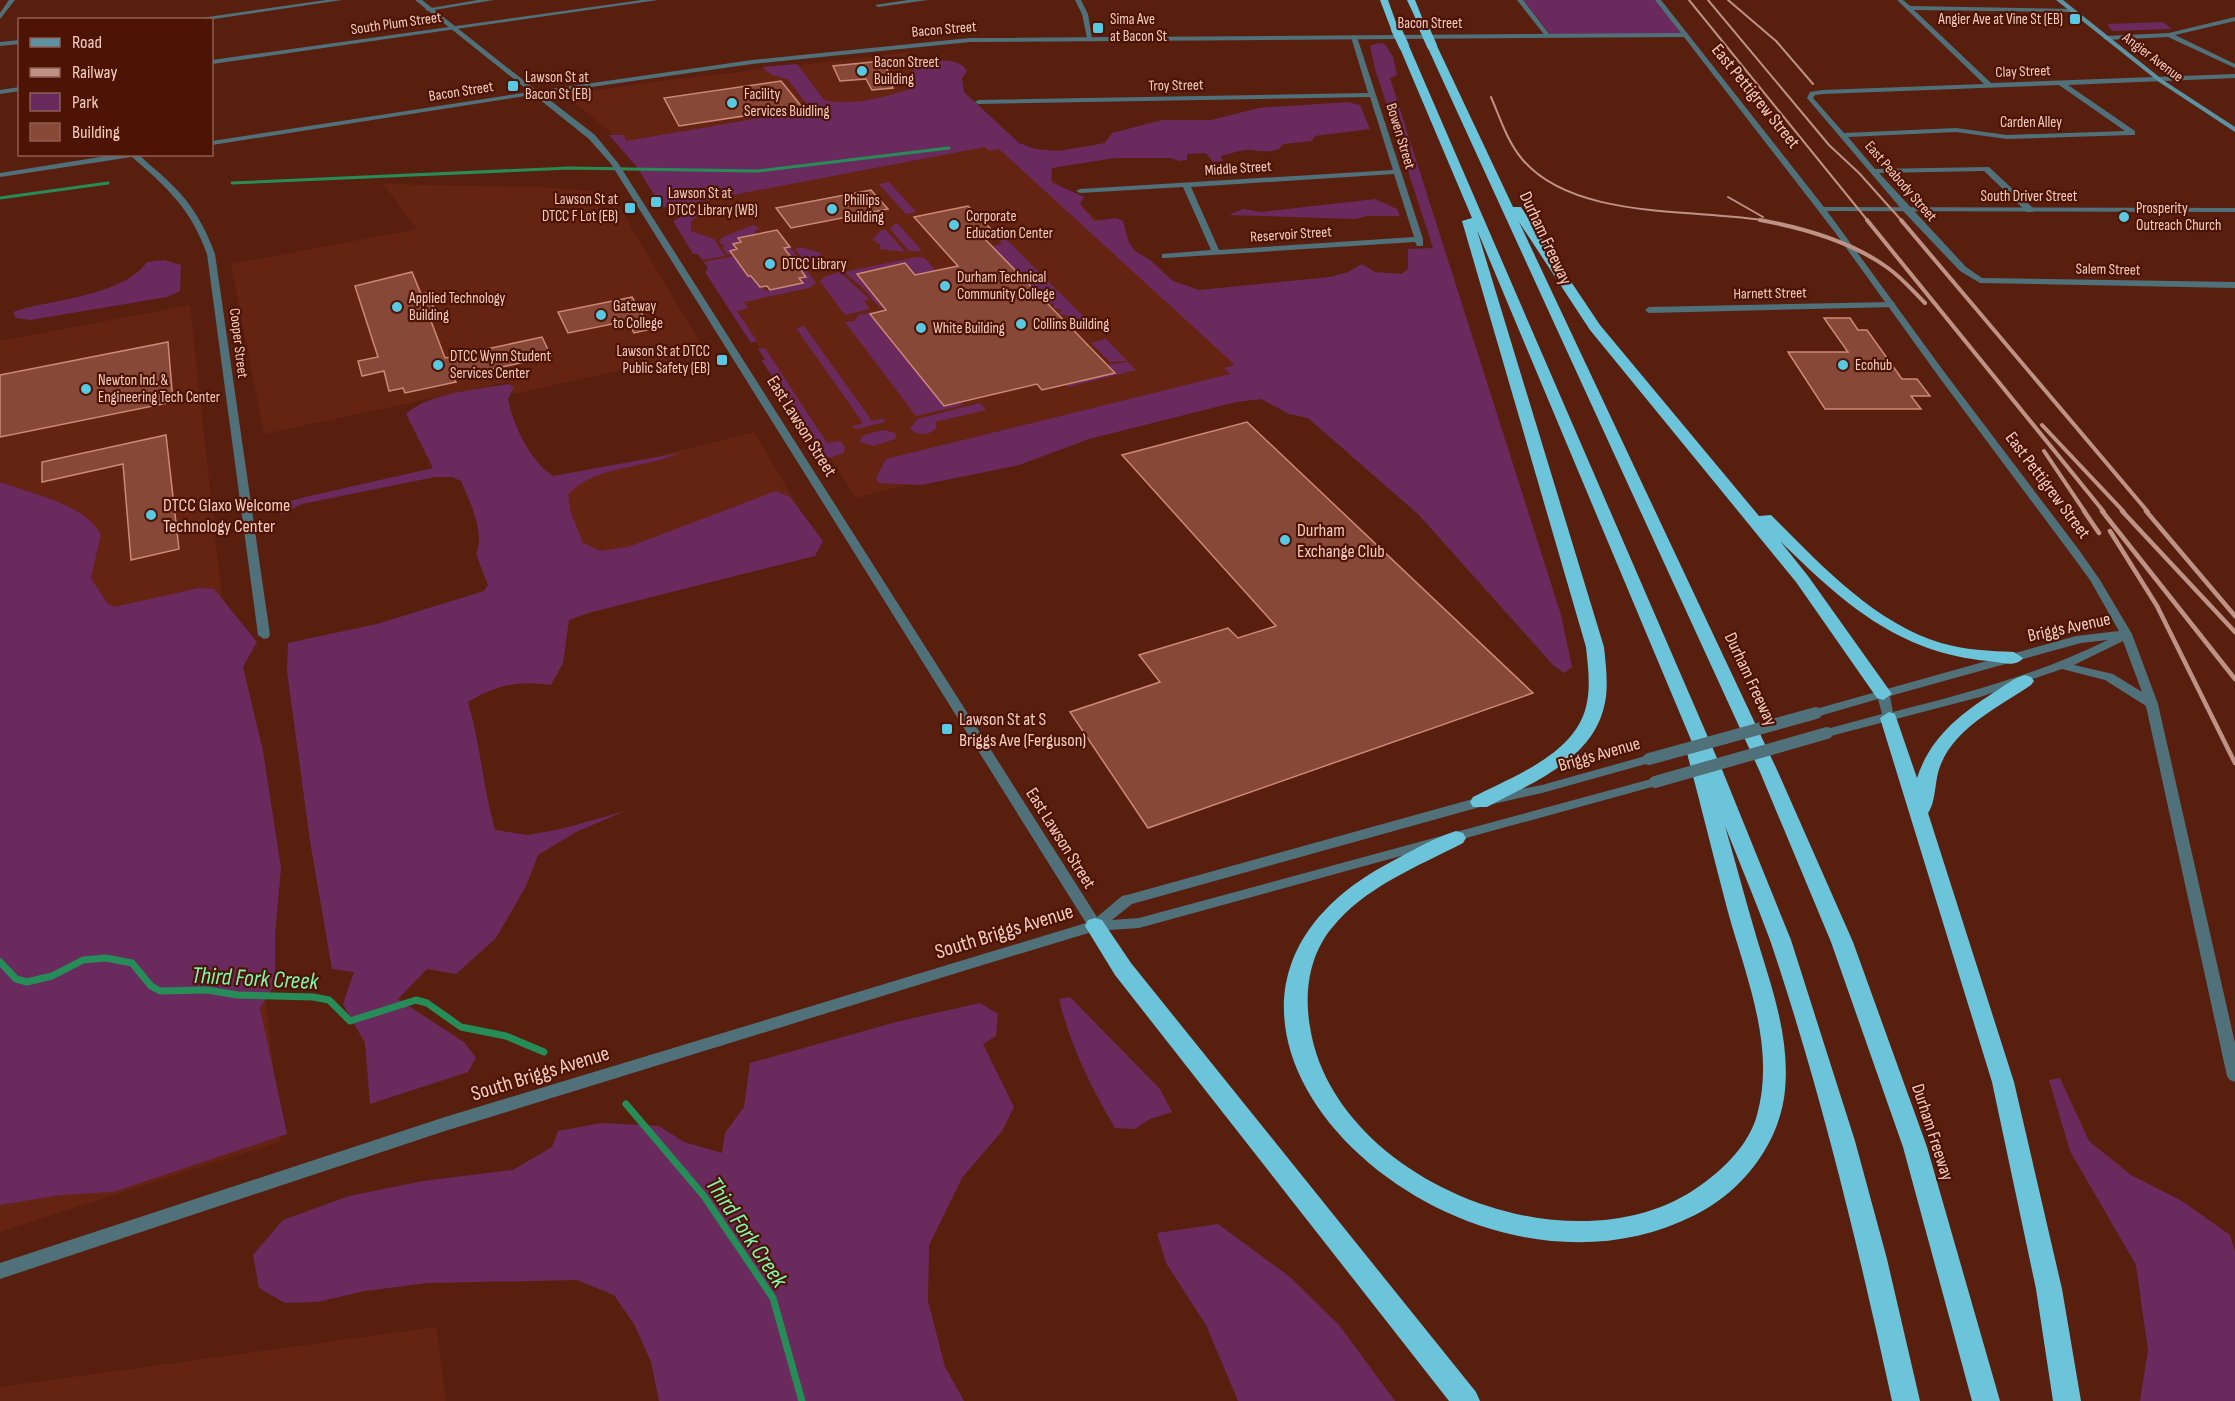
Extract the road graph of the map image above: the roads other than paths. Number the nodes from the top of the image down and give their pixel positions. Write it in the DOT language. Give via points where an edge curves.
graph roads {
  1 [pos="12,0"];
  2 [pos="247,0"];
  3 [pos="339,0"];
  4 [pos="418,0"];
  5 [pos="491,0"];
  6 [pos="655,0"];
  7 [pos="925,0"];
  8 [pos="1078,0"];
  9 [pos="1384,0"];
  10 [pos="1410,0"];
  11 [pos="1520,0"];
  12 [pos="1658,0"];
  13 [pos="1900,0"];
  14 [pos="2059,0"];
  15 [pos="878,5"];
  16 [pos="1908,8"];
  17 [pos="428,9"];
  18 [pos="2071,10"];
  19 [pos="250,12"];
  20 [pos="0,17"];
  21 [pos="205,18"];
  22 [pos="2235,19"];
  23 [pos="453,28"];
  24 [pos="1685,35"];
  25 [pos="2169,35"];
  26 [pos="1548,36"];
  27 [pos="1354,37"];
  28 [pos="1090,38"];
  29 [pos="2106,38"];
  30 [pos="18,42"];
  31 [pos="0,44"];
  32 [pos="213,62"];
  33 [pos="2235,66"];
  34 [pos="2235,76"];
  35 [pos="2158,79"];
  36 [pos="2061,83"];
  37 [pos="1989,86"];
  38 [pos="18,89"];
  39 [pos="0,92"];
  40 [pos="536,93"];
  41 [pos="1812,93"];
  42 [pos="1374,95"];
  43 [pos="978,102"];
  44 [pos="2235,130"];
  45 [pos="1843,135"];
  46 [pos="213,143"];
  47 [pos="1449,152"];
  48 [pos="128,156"];
  49 [pos="136,156"];
  50 [pos="1487,165"];
  51 [pos="1874,171"];
  52 [pos="1398,172"];
  53 [pos="0,175"];
  54 [pos="1186,185"];
  55 [pos="1080,191"];
  56 [pos="1822,210"];
  57 [pos="1906,210"];
  58 [pos="2030,210"];
  59 [pos="2235,210"];
  60 [pos="1420,241"];
  61 [pos="1216,252"];
  62 [pos="1165,256"];
  63 [pos="1980,280"];
  64 [pos="2235,285"];
  65 [pos="1892,305"];
  66 [pos="1649,310"];
  67 [pos="1682,434"];
  68 [pos="2126,634"];
  69 [pos="264,635"];
  70 [pos="2014,658"];
  71 [pos="2064,666"];
  72 [pos="2025,681"];
  73 [pos="1678,687"];
  74 [pos="1883,694"];
  75 [pos="2152,704"];
  76 [pos="1889,718"];
  77 [pos="1480,802"];
  78 [pos="1921,819"];
  79 [pos="1456,838"];
  80 [pos="1095,926"];
  81 [pos="2235,1076"];
  82 [pos="0,1271"];
  83 [pos="1466,1401"];
  84 [pos="1906,1401"];
  85 [pos="1986,1401"];
  86 [pos="2067,1401"];
  1 -- 20 [label="street"];
  2 -- 19 [label="street"];
  3 -- 19 [label="street"];
  4 -- 17 [label="street, East Lawson Street"];
  5 -- 17 [label="street"];
  6 -- 23 [label="street, South Plum Street"];
  7 -- 15 [label="street"];
  8 -- 28 [label="street" via="1086,14"];
  9 -- 47 [label="highway, bridge"];
  10 -- 50 [label="highway, Durham Freeway, bridge"];
  11 -- 26 [label="street"];
  12 -- 24 [label="street, East Pettigrew Street"];
  13 -- 16 [label="street"];
  14 -- 18 [label="main road, Angier Avenue"];
  16 -- 18 [label="street"];
  16 -- 37 [label="street"];
  17 -- 23 [label="street, East Lawson Street"];
  18 -- 29 [label="main road, Angier Avenue"];
  19 -- 21 [label="street"];
  22 -- 25 [label="street"];
  23 -- 32 [label="street, South Plum Street"];
  23 -- 40 [label="street, East Lawson Street"];
  24 -- 26 [label="street, Bacon Street"];
  24 -- 56 [label="street, East Pettigrew Street"];
  25 -- 29 [label="street"];
  25 -- 33 [label="street"];
  26 -- 27 [label="street, Bacon Street"];
  27 -- 28 [label="street, Bacon Street"];
  27 -- 42 [label="street, Bowen Street"];
  28 -- 40 [label="street, Bacon Street" via="924,44 665,73"];
  29 -- 35 [label="main road, Angier Avenue"];
  30 -- 31 [label="street"];
  34 -- 35 [label="street, Clay Street"];
  35 -- 36 [label="street, Clay Street"];
  35 -- 44 [label="main road, Angier Avenue"];
  36 -- 37 [label="street, Clay Street"];
  36 -- 45 [label="street, Carden Alley" via="2133,133 2007,137 1945,130"];
  37 -- 41 [label="street, Clay Street"];
  38 -- 39 [label="street"];
  40 -- 46 [label="street, Bacon Street"];
  40 -- 80 [label="street, East Lawson Street" via="592,137 627,182"];
  41 -- 45 [label="street, East Peabody Street" via="1810,98"];
  42 -- 43 [label="street, Troy Street"];
  42 -- 52 [label="street, Bowen Street"];
  45 -- 51 [label="street, East Peabody Street"];
  47 -- 73 [label="highway"];
  47 -- 77 [label="highway" via="1595,647 1599,675 1593,720 1577,743 1555,761"];
  48 -- 53 [label="street"];
  49 -- 69 [label="street, Cooper Street" via="189,205 211,254"];
  50 -- 67 [label="highway" via="1580,307"];
  50 -- 85 [label="highway, Durham Freeway" via="1769,772 1838,932 1915,1147"];
  51 -- 57 [label="street, East Peabody Street"];
  51 -- 58 [label="street" via="1986,169"];
  52 -- 54 [label="street, Middle Street"];
  52 -- 60 [label="street, Bowen Street"];
  54 -- 55 [label="street, Middle Street"];
  54 -- 61 [label="street"];
  56 -- 57 [label="street, South Driver Street"];
  56 -- 65 [label="street, East Pettigrew Street"];
  57 -- 58 [label="street, South Driver Street"];
  57 -- 63 [label="street, East Peabody Street" via="1963,269"];
  58 -- 59 [label="street, South Driver Street"];
  60 -- 61 [label="street, Reservoir Street"];
  61 -- 62 [label="street, Reservoir Street"];
  63 -- 64 [label="street, Salem Street"];
  65 -- 66 [label="street, Harnett Street"];
  65 -- 68 [label="street, East Pettigrew Street" via="2095,580"];
  67 -- 70 [label="highway" via="1799,550 1886,623 1941,648"];
  67 -- 74 [label="highway" via="1802,579"];
  68 -- 70 [label="street, Briggs Avenue" via="2080,639"];
  68 -- 71 [label="street, Briggs Avenue"];
  68 -- 75 [label="street, East Pettigrew Street"];
  70 -- 74 [label="street, Briggs Avenue"];
  71 -- 72 [label="street, Briggs Avenue"];
  71 -- 75 [label="street" via="2109,677"];
  72 -- 76 [label="street, Briggs Avenue"];
  72 -- 78 [label="highway" via="1965,720 1944,740 1925,777"];
  73 -- 79 [label="highway" via="1767,1013 1773,1065 1768,1115 1759,1138 1745,1160 1704,1197 1678,1212 1615,1230 1545,1231 1511,1224 1457,1206 1416,1185 1366,1147 1328,1104 1305,1063 1296,1020 1298,978 1311,941 1336,909 1353,895"];
  73 -- 84 [label="highway" via="1747,852 1812,1035 1874,1259"];
  74 -- 76 [label="street"];
  74 -- 77 [label="street, Briggs Avenue, bridge" via="1542,789"];
  75 -- 81 [label="street, East Pettigrew Street"];
  76 -- 78 [label="highway"];
  76 -- 79 [label="street, Briggs Avenue, bridge"];
  77 -- 80 [label="street, Briggs Avenue" via="1127,900"];
  78 -- 86 [label="highway" via="2003,1082 2049,1289"];
  79 -- 80 [label="street, Briggs Avenue" via="1139,923"];
  80 -- 82 [label="street, South Briggs Avenue" via="434,1128"];
  80 -- 83 [label="highway" via="1123,969"];
}
